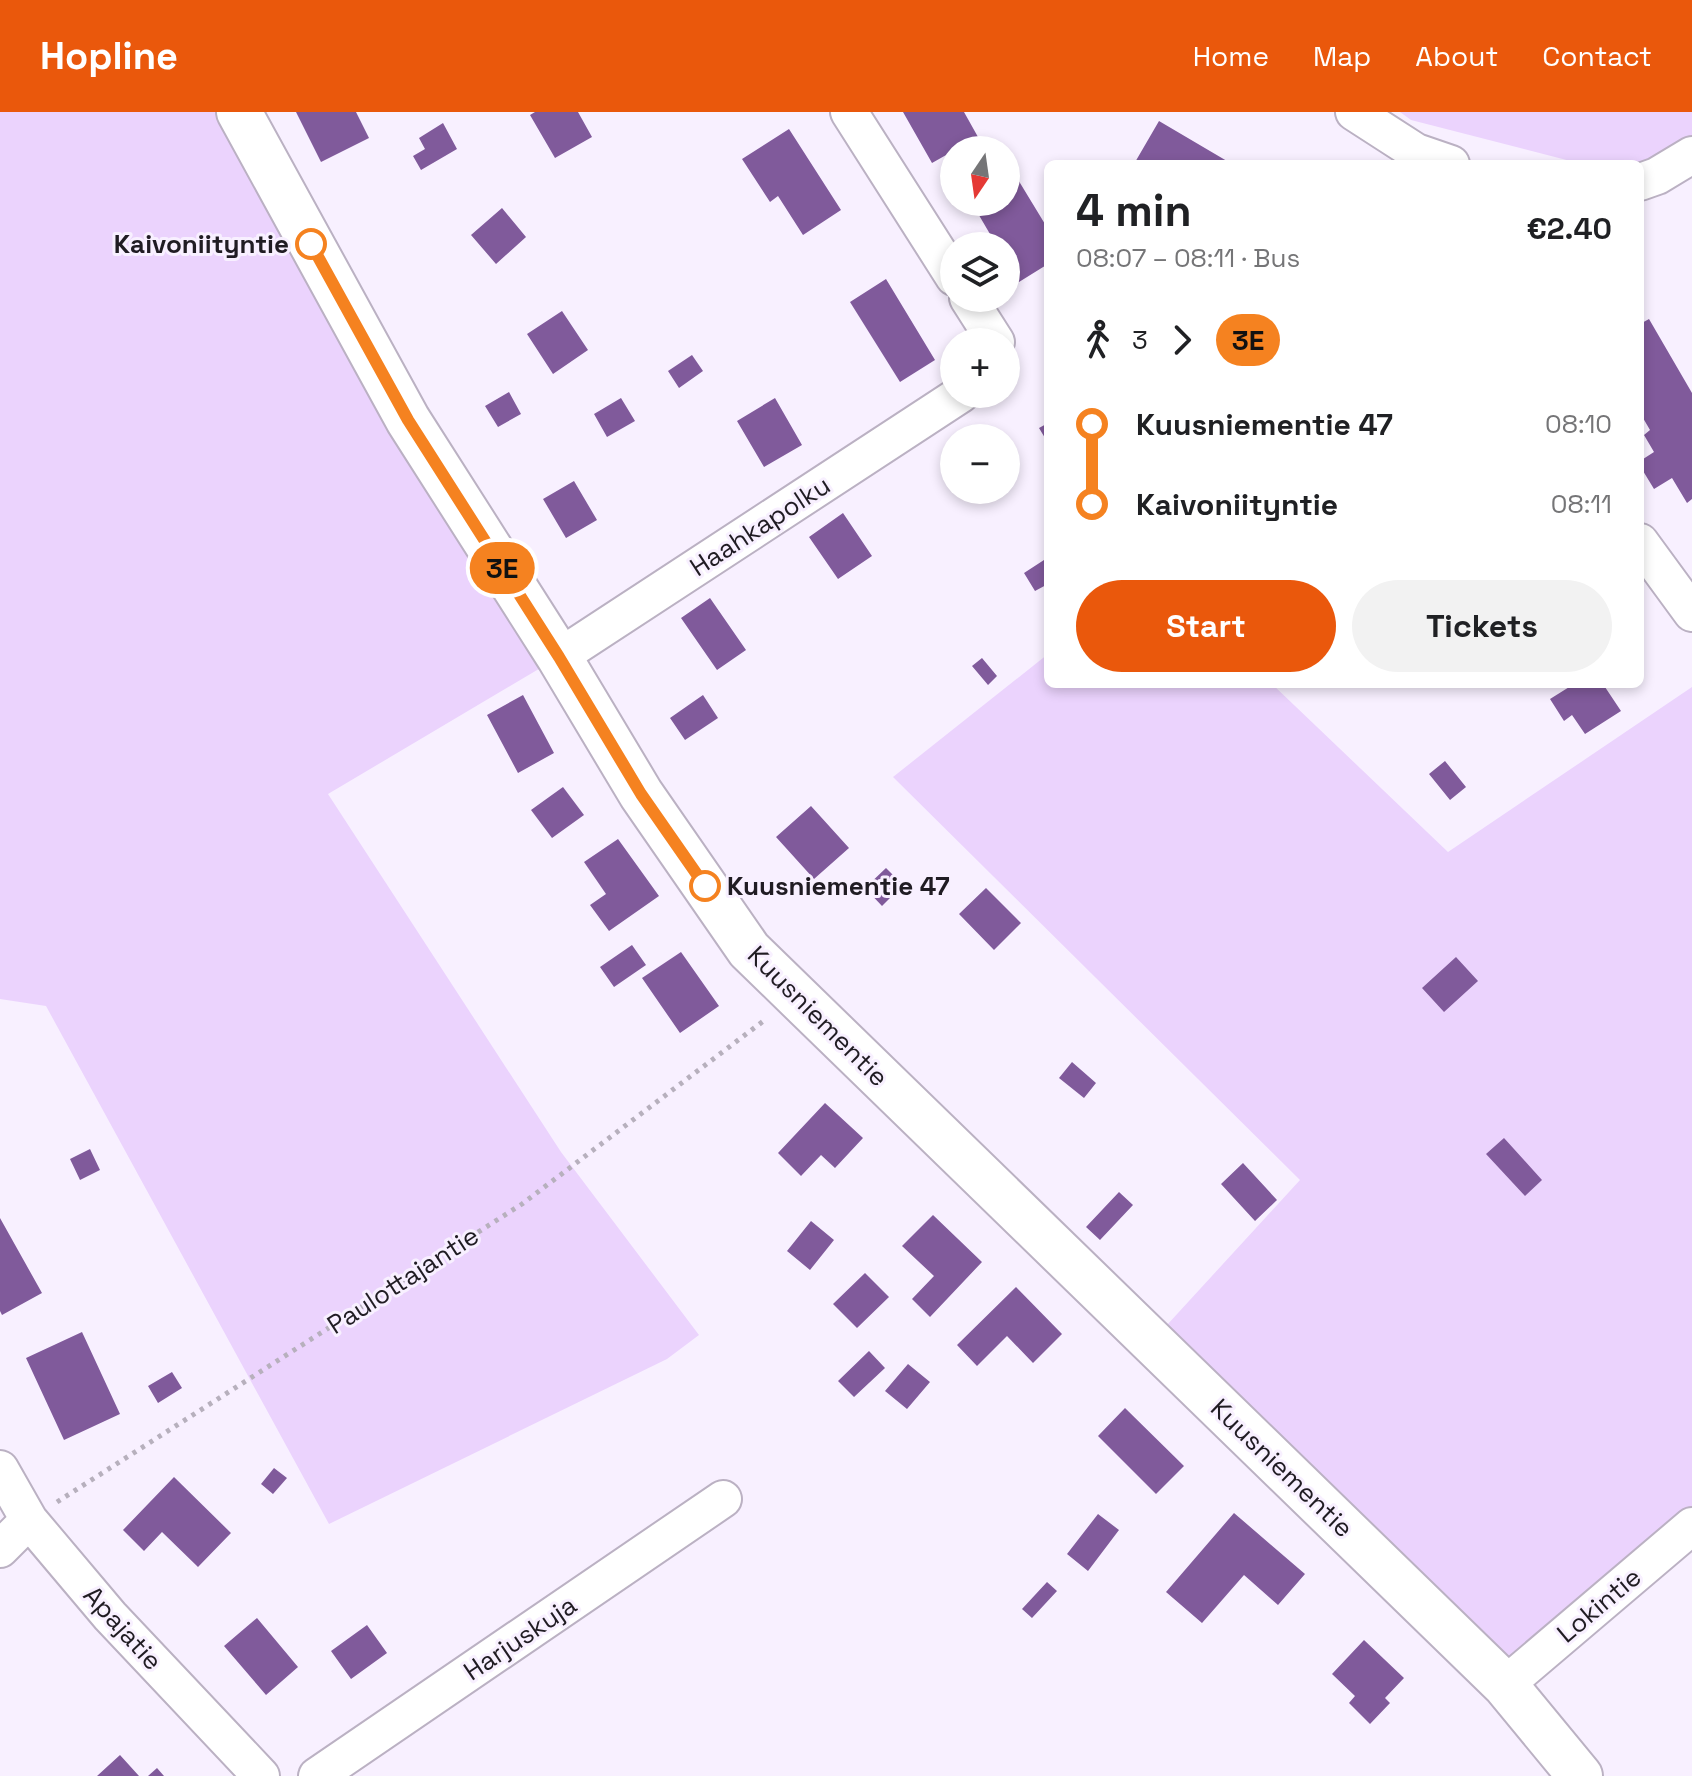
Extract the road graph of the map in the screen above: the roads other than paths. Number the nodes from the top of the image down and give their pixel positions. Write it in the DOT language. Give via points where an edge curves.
graph roads {
  1 [pos="239,112"];
  2 [pos="849,112"];
  3 [pos="1354,112"];
  4 [pos="1692,155"];
  5 [pos="1439,160"];
  6 [pos="1644,181"];
  7 [pos="940,255"];
  8 [pos="940,408"];
  9 [pos="1644,547"];
  10 [pos="1692,613"];
  11 [pos="559,657"];
  12 [pos="0,1469"];
  13 [pos="723,1499"];
  14 [pos="29,1520"];
  15 [pos="1692,1526"];
  16 [pos="0,1549"];
  17 [pos="1505,1685"];
  18 [pos="261,1776"];
  19 [pos="317,1776"];
  20 [pos="1580,1776"];
  1 -- 11 [label="street, Kuusniementie" via="408,420"];
  2 -- 7 [label="street"];
  3 -- 5 [label="street" via="1416,152"];
  4 -- 6 [label="street"];
  8 -- 11 [label="street, Haahkapolku"];
  9 -- 10 [label="street"];
  11 -- 17 [label="street, Kuusniementie" via="641,794 749,950"];
  12 -- 14 [label="street, Apajatie"];
  13 -- 19 [label="street, Harjuskuja"];
  14 -- 16 [label="street"];
  14 -- 18 [label="street, Apajatie" via="110,1616"];
  15 -- 17 [label="street, Lokintie"];
  17 -- 20 [label="street, Kuusniementie"];
}
